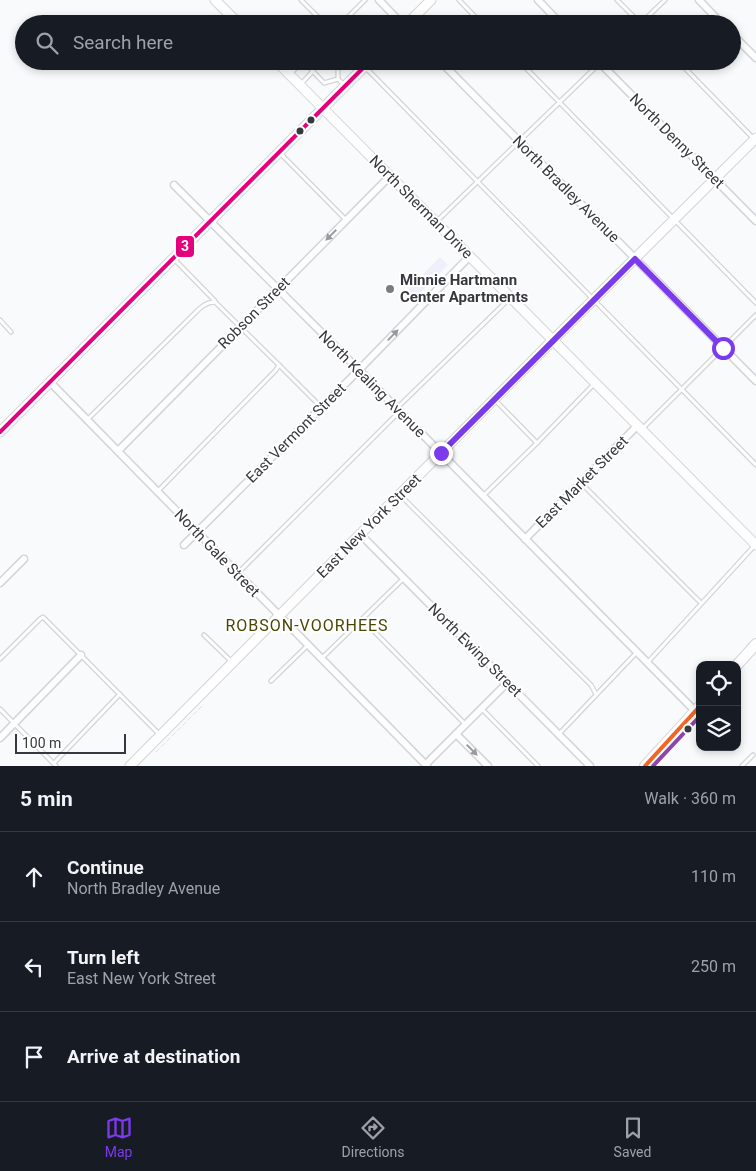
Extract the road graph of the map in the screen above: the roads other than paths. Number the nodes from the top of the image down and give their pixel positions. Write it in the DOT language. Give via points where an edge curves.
graph roads {
  1 [pos="215,0"];
  2 [pos="301,0"];
  3 [pos="365,0"];
  4 [pos="378,0"];
  5 [pos="431,0"];
  6 [pos="459,0"];
  7 [pos="538,0"];
  8 [pos="617,0"];
  9 [pos="664,0"];
  10 [pos="699,0"];
  11 [pos="230,15"];
  12 [pos="316,15"];
  13 [pos="350,15"];
  14 [pos="393,15"];
  15 [pos="416,15"];
  16 [pos="473,15"];
  17 [pos="552,15"];
  18 [pos="631,15"];
  19 [pos="649,15"];
  20 [pos="713,15"];
  21 [pos="741,43"];
  22 [pos="756,58"];
  23 [pos="285,70"];
  24 [pos="296,70"];
  25 [pos="338,70"];
  26 [pos="361,70"];
  27 [pos="373,70"];
  28 [pos="449,70"];
  29 [pos="528,70"];
  30 [pos="592,70"];
  31 [pos="608,70"];
  32 [pos="687,70"];
  33 [pos="313,71"];
  34 [pos="290,75"];
  35 [pos="338,79"];
  36 [pos="300,85"];
  37 [pos="345,86"];
  38 [pos="560,102"];
  39 [pos="323,108"];
  40 [pos="756,139"];
  41 [pos="519,141"];
  42 [pos="279,153"];
  43 [pos="390,176"];
  44 [pos="715,179"];
  45 [pos="478,181"];
  46 [pos="174,185"];
  47 [pos="675,219"];
  48 [pos="346,220"];
  49 [pos="756,220"];
  50 [pos="210,222"];
  51 [pos="436,222"];
  52 [pos="470,256"];
  53 [pos="173,259"];
  54 [pos="635,259"];
  55 [pos="278,289"];
  56 [pos="511,297"];
  57 [pos="594,299"];
  58 [pos="215,302"];
  59 [pos="756,303"];
  60 [pos="756,315"];
  61 [pos="0,320"];
  62 [pos="240,327"];
  63 [pos="11,332"];
  64 [pos="553,340"];
  65 [pos="723,348"];
  66 [pos="278,365"];
  67 [pos="359,370"];
  68 [pos="50,382"];
  69 [pos="756,382"];
  70 [pos="596,383"];
  71 [pos="682,389"];
  72 [pos="494,399"];
  73 [pos="321,408"];
  74 [pos="398,410"];
  75 [pos="88,420"];
  76 [pos="640,427"];
  77 [pos="0,432"];
  78 [pos="537,443"];
  79 [pos="118,451"];
  80 [pos="441,453"];
  81 [pos="756,465"];
  82 [pos="581,483"];
  83 [pos="158,491"];
  84 [pos="400,494"];
  85 [pos="483,496"];
  86 [pos="197,532"];
  87 [pos="361,534"];
  88 [pos="525,539"];
  89 [pos="184,545"];
  90 [pos="756,545"];
  91 [pos="24,559"];
  92 [pos="237,573"];
  93 [pos="404,578"];
  94 [pos="0,583"];
  95 [pos="701,603"];
  96 [pos="280,617"];
  97 [pos="362,619"];
  98 [pos="204,635"];
  99 [pos="756,644"];
  100 [pos="308,645"];
  101 [pos="637,652"];
  102 [pos="81,655"];
  103 [pos="0,659"];
  104 [pos="321,659"];
  105 [pos="741,661"];
  106 [pos="233,663"];
  107 [pos="648,663"];
  108 [pos="271,681"];
  109 [pos="508,683"];
  110 [pos="120,694"];
  111 [pos="596,694"];
  112 [pos="696,707"];
  113 [pos="481,708"];
  114 [pos="0,709"];
  115 [pos="696,709"];
  116 [pos="14,724"];
  117 [pos="466,724"];
  118 [pos="456,734"];
  119 [pos="559,734"];
  120 [pos="160,735"];
  121 [pos="0,738"];
  122 [pos="753,755"];
  123 [pos="55,765"];
  124 [pos="426,765"];
  125 [pos="130,766"];
  126 [pos="488,766"];
  127 [pos="538,766"];
  128 [pos="590,766"];
  129 [pos="645,766"];
  130 [pos="742,766"];
  1 -- 11 [label="main road"];
  2 -- 12 [label="lane"];
  3 -- 13 [label="lane"];
  4 -- 14 [label="street"];
  5 -- 15 [label="main road"];
  6 -- 16 [label="lane"];
  7 -- 17 [label="street"];
  8 -- 18 [label="lane"];
  9 -- 19 [label="lane"];
  10 -- 20 [label="street"];
  21 -- 22 [label="street"];
  23 -- 34 [label="main road, North Sherman Drive"];
  24 -- 34 [label="lane"];
  25 -- 35 [label="lane"];
  26 -- 37 [label="main road"];
  27 -- 45 [label="lane"];
  28 -- 41 [label="street, North Bradley Avenue"];
  29 -- 38 [label="lane"];
  30 -- 38 [label="lane"];
  31 -- 44 [label="street, North Denny Street"];
  32 -- 40 [label="lane"];
  33 -- 35 [label="lane" via="324,83"];
  33 -- 36 [label="lane"];
  34 -- 36 [label="main road, North Sherman Drive"];
  35 -- 37 [label="lane"];
  36 -- 39 [label="main road, North Sherman Drive"];
  37 -- 39 [label="main road"];
  38 -- 41 [label="lane"];
  38 -- 47 [label="lane"];
  39 -- 42 [label="main road"];
  39 -- 43 [label="main road, North Sherman Drive"];
  40 -- 44 [label="main road, East New York Street"];
  41 -- 45 [label="lane"];
  41 -- 54 [label="street, North Bradley Avenue"];
  42 -- 48 [label="lane"];
  42 -- 50 [label="main road"];
  43 -- 48 [label="street, Robson Street"];
  43 -- 51 [label="main road, North Sherman Drive"];
  44 -- 47 [label="main road, East New York Street"];
  44 -- 49 [label="street, North Denny Street"];
  45 -- 51 [label="lane"];
  45 -- 57 [label="lane"];
  46 -- 50 [label="street, North Kealing Avenue"];
  47 -- 54 [label="main road, East New York Street"];
  47 -- 59 [label="lane"];
  48 -- 55 [label="street, Robson Street, one-way"];
  50 -- 53 [label="main road"];
  50 -- 55 [label="street, North Kealing Avenue"];
  51 -- 52 [label="main road, North Sherman Drive"];
  52 -- 56 [label="main road, North Sherman Drive"];
  67 -- 52 [label="street, East Vermont Street, one-way"];
  53 -- 58 [label="lane"];
  53 -- 68 [label="main road"];
  54 -- 57 [label="main road, East New York Street"];
  54 -- 65 [label="street, North Bradley Avenue"];
  55 -- 62 [label="street, Robson Street"];
  55 -- 67 [label="street, North Kealing Avenue"];
  56 -- 64 [label="main road, North Sherman Drive"];
  56 -- 74 [label="lane"];
  57 -- 64 [label="main road, East New York Street"];
  57 -- 71 [label="lane"];
  58 -- 62 [label="lane"];
  58 -- 75 [label="lane" via="206,304 192,316"];
  60 -- 65 [label="lane"];
  61 -- 63 [label="lane"];
  62 -- 66 [label="lane"];
  62 -- 79 [label="street, Robson Street"];
  64 -- 70 [label="main road, North Sherman Drive"];
  64 -- 72 [label="main road, East New York Street"];
  65 -- 69 [label="street, North Bradley Avenue"];
  65 -- 71 [label="lane"];
  66 -- 73 [label="lane"];
  66 -- 83 [label="lane"];
  67 -- 73 [label="street, East Vermont Street"];
  67 -- 74 [label="street, North Kealing Avenue"];
  68 -- 75 [label="street, North Gale Street"];
  68 -- 77 [label="main road"];
  70 -- 76 [label="main road, North Sherman Drive"];
  70 -- 78 [label="lane"];
  71 -- 76 [label="lane"];
  71 -- 81 [label="lane"];
  72 -- 78 [label="lane"];
  72 -- 80 [label="main road, East New York Street"];
  73 -- 86 [label="street, East Vermont Street"];
  74 -- 80 [label="street, North Kealing Avenue"];
  74 -- 92 [label="lane"];
  75 -- 79 [label="street, North Gale Street"];
  76 -- 82 [label="street, East Market Street"];
  76 -- 90 [label="main road, North Sherman Drive"];
  78 -- 85 [label="lane"];
  79 -- 83 [label="street, North Gale Street"];
  80 -- 84 [label="main road, East New York Street"];
  80 -- 85 [label="street, North Kealing Avenue"];
  82 -- 88 [label="street, East Market Street"];
  82 -- 95 [label="lane"];
  83 -- 86 [label="street, North Gale Street"];
  84 -- 87 [label="main road, East New York Street"];
  84 -- 111 [label="lane" via="591,685"];
  85 -- 88 [label="street, North Kealing Avenue"];
  86 -- 89 [label="street, East Vermont Street"];
  86 -- 92 [label="street, North Gale Street"];
  87 -- 93 [label="street, North Ewing Street"];
  87 -- 96 [label="main road, East New York Street"];
  88 -- 101 [label="street, North Kealing Avenue"];
  90 -- 95 [label="lane"];
  91 -- 94 [label="street"];
  92 -- 96 [label="street, North Gale Street"];
  93 -- 97 [label="lane"];
  93 -- 109 [label="street, North Ewing Street"];
  95 -- 107 [label="lane"];
  96 -- 100 [label="street, North Gale Street"];
  96 -- 106 [label="main road, East New York Street"];
  97 -- 104 [label="lane"];
  97 -- 117 [label="lane"];
  98 -- 106 [label="lane"];
  99 -- 105 [label="main road"];
  100 -- 104 [label="street, North Gale Street"];
  100 -- 108 [label="lane"];
  101 -- 107 [label="street, North Kealing Avenue"];
  101 -- 111 [label="lane"];
  102 -- 103 [label="lane" via="43,617"];
  102 -- 110 [label="lane"];
  102 -- 116 [label="street"];
  104 -- 124 [label="street, North Gale Street"];
  106 -- 120 [label="main road, East New York Street"];
  107 -- 112 [label="street, North Kealing Avenue"];
  109 -- 113 [label="street"];
  109 -- 119 [label="street, North Ewing Street"];
  110 -- 120 [label="lane"];
  110 -- 123 [label="lane"];
  111 -- 119 [label="lane"];
  113 -- 117 [label="street"];
  113 -- 127 [label="lane"];
  114 -- 116 [label="lane"];
  115 -- 129 [label="main road"];
  116 -- 121 [label="street"];
  116 -- 123 [label="lane"];
  117 -- 118 [label="street"];
  118 -- 124 [label="street"];
  118 -- 126 [label="street, one-way"];
  119 -- 128 [label="street, North Ewing Street"];
  120 -- 125 [label="main road, East New York Street"];
  122 -- 130 [label="lane"];
}
